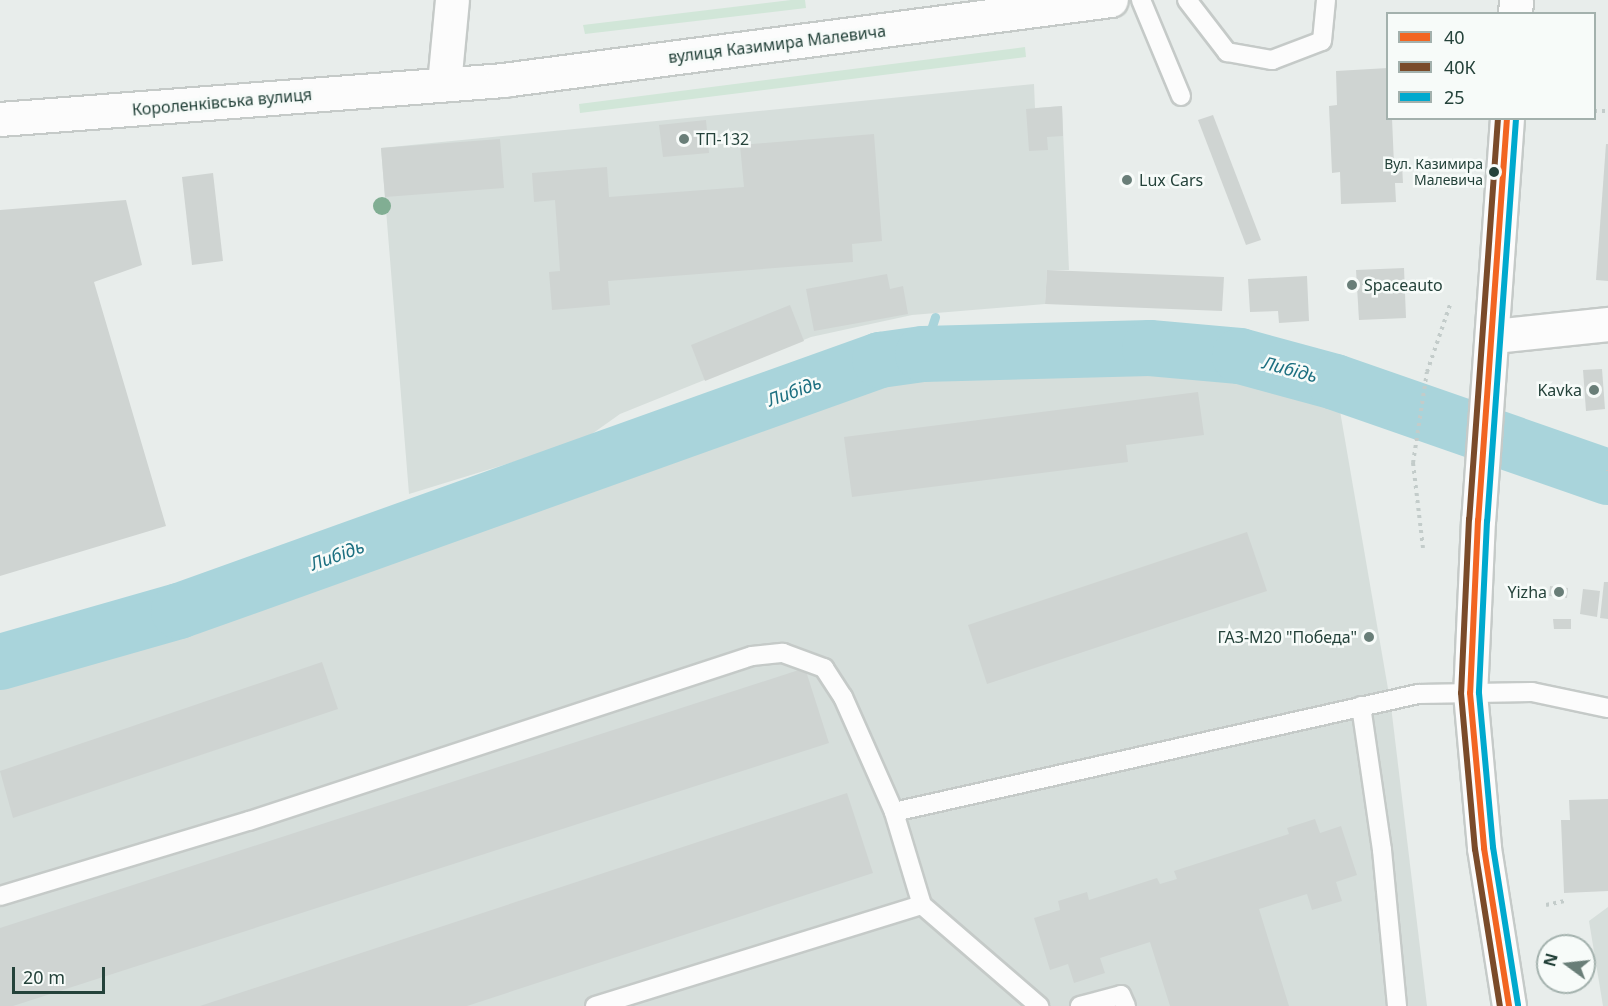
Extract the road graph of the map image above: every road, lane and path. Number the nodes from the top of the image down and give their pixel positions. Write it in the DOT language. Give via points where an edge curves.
graph roads {
  1 [pos="452,0"];
  2 [pos="1111,0"];
  3 [pos="1142,0"];
  4 [pos="1187,0"];
  5 [pos="1326,0"];
  6 [pos="444,84"];
  7 [pos="1181,96"];
  8 [pos="0,119"];
  9 [pos="1507,120"];
  10 [pos="1451,302"];
  11 [pos="1608,324"];
  12 [pos="1494,336"];
  13 [pos="1423,549"];
  14 [pos="1470,693"];
  15 [pos="1361,706"];
  16 [pos="1608,708"];
  17 [pos="894,812"];
  18 [pos="0,896"];
  19 [pos="1565,901"];
  20 [pos="922,905"];
  21 [pos="1546,905"];
  22 [pos="595,1006"];
  23 [pos="1039,1006"];
  24 [pos="1080,1006"];
  25 [pos="1126,1006"];
  26 [pos="1397,1006"];
  27 [pos="1509,1006"];
  1 -- 6 [label="main road"];
  2 -- 6 [label="main road, вулиця Казимира Малевича"];
  3 -- 7 [label="lane"];
  4 -- 5 [label="lane" via="1227,52 1272,60 1322,41"];
  6 -- 8 [label="main road, Короленківська вулиця"];
  9 -- 12 [label="main road"];
  10 -- 13 [label="path" via="1426,372 1413,463"];
  11 -- 12 [label="main road"];
  12 -- 14 [label="main road" via="1478,520"];
  14 -- 15 [label="lane" via="1418,694"];
  14 -- 16 [label="lane" via="1532,692"];
  14 -- 27 [label="main road" via="1484,848"];
  15 -- 17 [label="lane"];
  15 -- 26 [label="lane" via="1382,850"];
  17 -- 18 [label="lane" via="843,697 824,668 783,653 752,656 249,821"];
  17 -- 20 [label="lane"];
  19 -- 21 [label="path"];
  20 -- 22 [label="lane"];
  20 -- 23 [label="lane"];
  24 -- 25 [label="lane" via="1121,995"];
}
